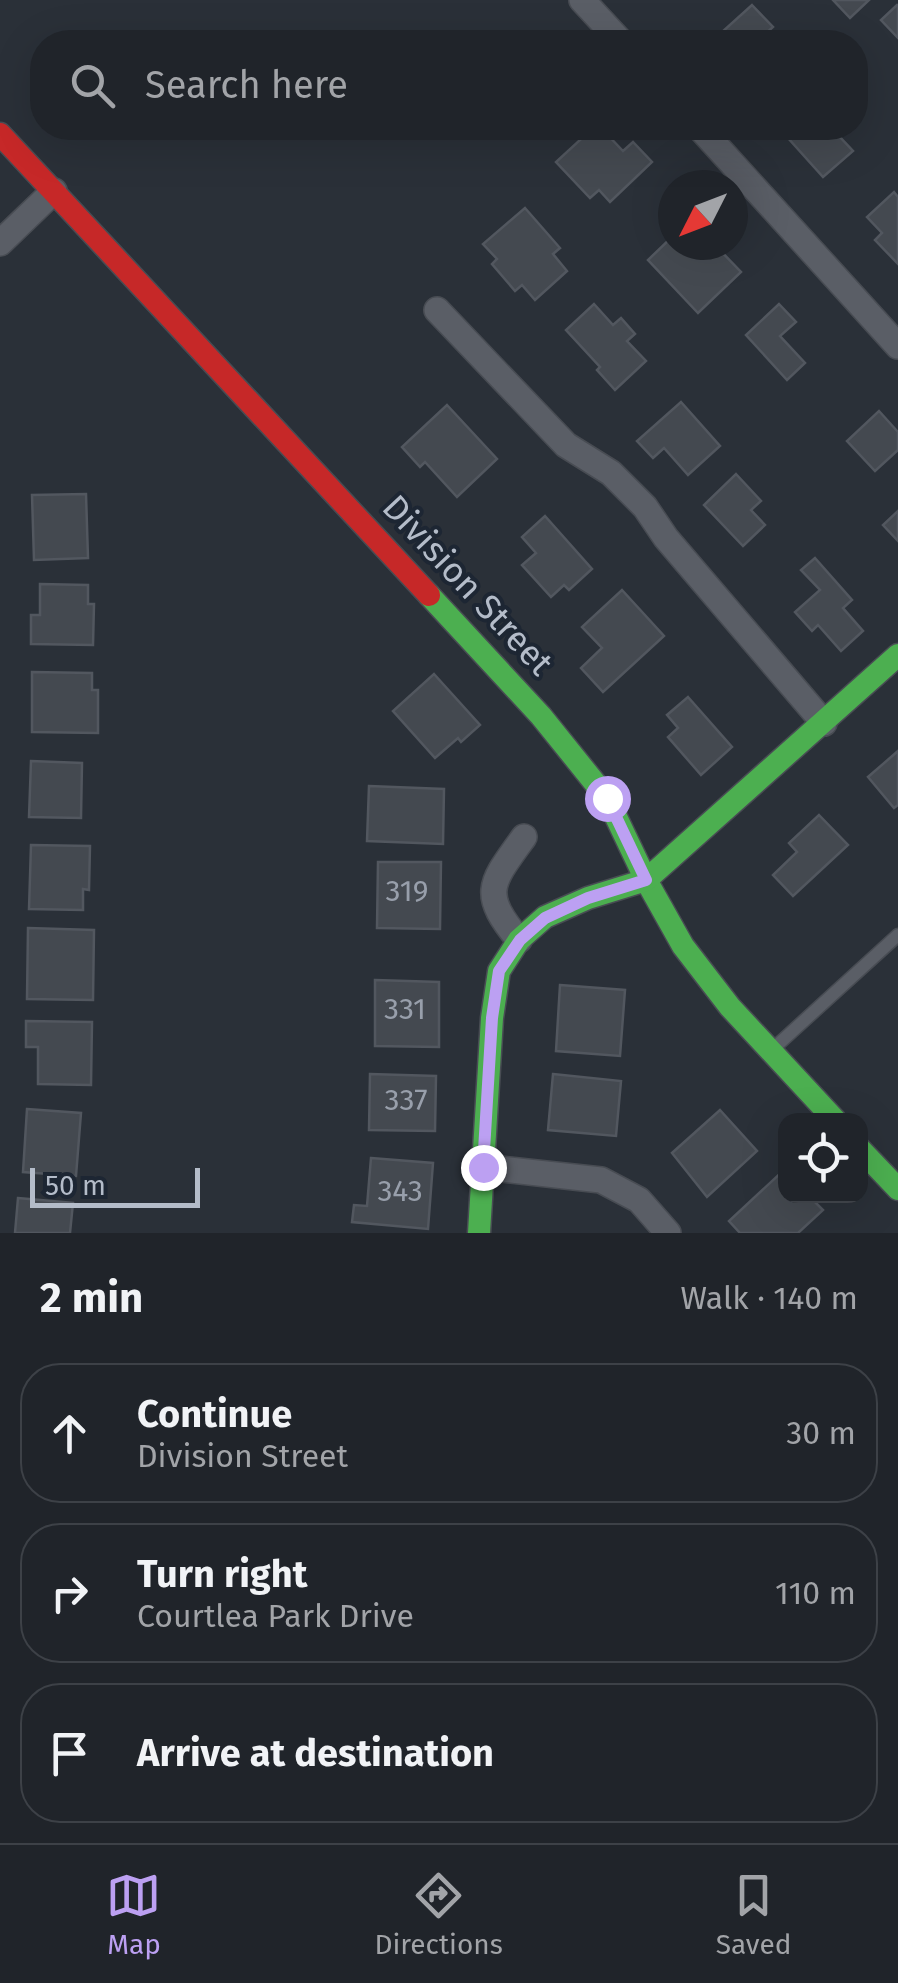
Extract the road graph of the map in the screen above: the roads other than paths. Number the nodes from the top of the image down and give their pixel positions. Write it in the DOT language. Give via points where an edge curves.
graph roads {
  1 [pos="582,0"];
  2 [pos="610,30"];
  3 [pos="0,134"];
  4 [pos="711,140"];
  5 [pos="54,191"];
  6 [pos="0,244"];
  7 [pos="437,310"];
  8 [pos="898,346"];
  9 [pos="898,655"];
  10 [pos="824,723"];
  11 [pos="524,837"];
  12 [pos="646,880"];
  13 [pos="898,935"];
  14 [pos="520,940"];
  15 [pos="770,1051"];
  16 [pos="828,1113"];
  17 [pos="868,1157"];
  18 [pos="483,1167"];
  19 [pos="898,1190"];
  20 [pos="479,1233"];
  21 [pos="668,1233"];
  1 -- 2 [label="street"];
  3 -- 5 [label="street, Division Street"];
  4 -- 8 [label="street"];
  5 -- 6 [label="street"];
  5 -- 12 [label="street, Division Street" via="540,716 607,798"];
  7 -- 10 [label="street" via="566,445 611,473 645,507"];
  9 -- 10 [label="street"];
  10 -- 12 [label="street"];
  11 -- 14 [label="street" via="499,871 492,895 496,912"];
  12 -- 14 [label="street" via="545,918"];
  12 -- 15 [label="street, Division Street" via="683,946"];
  13 -- 15 [label="lane"];
  14 -- 18 [label="street" via="499,971"];
  15 -- 16 [label="street, Division Street"];
  17 -- 19 [label="street"];
  18 -- 20 [label="street"];
  18 -- 21 [label="street" via="601,1180 639,1200"];
}
